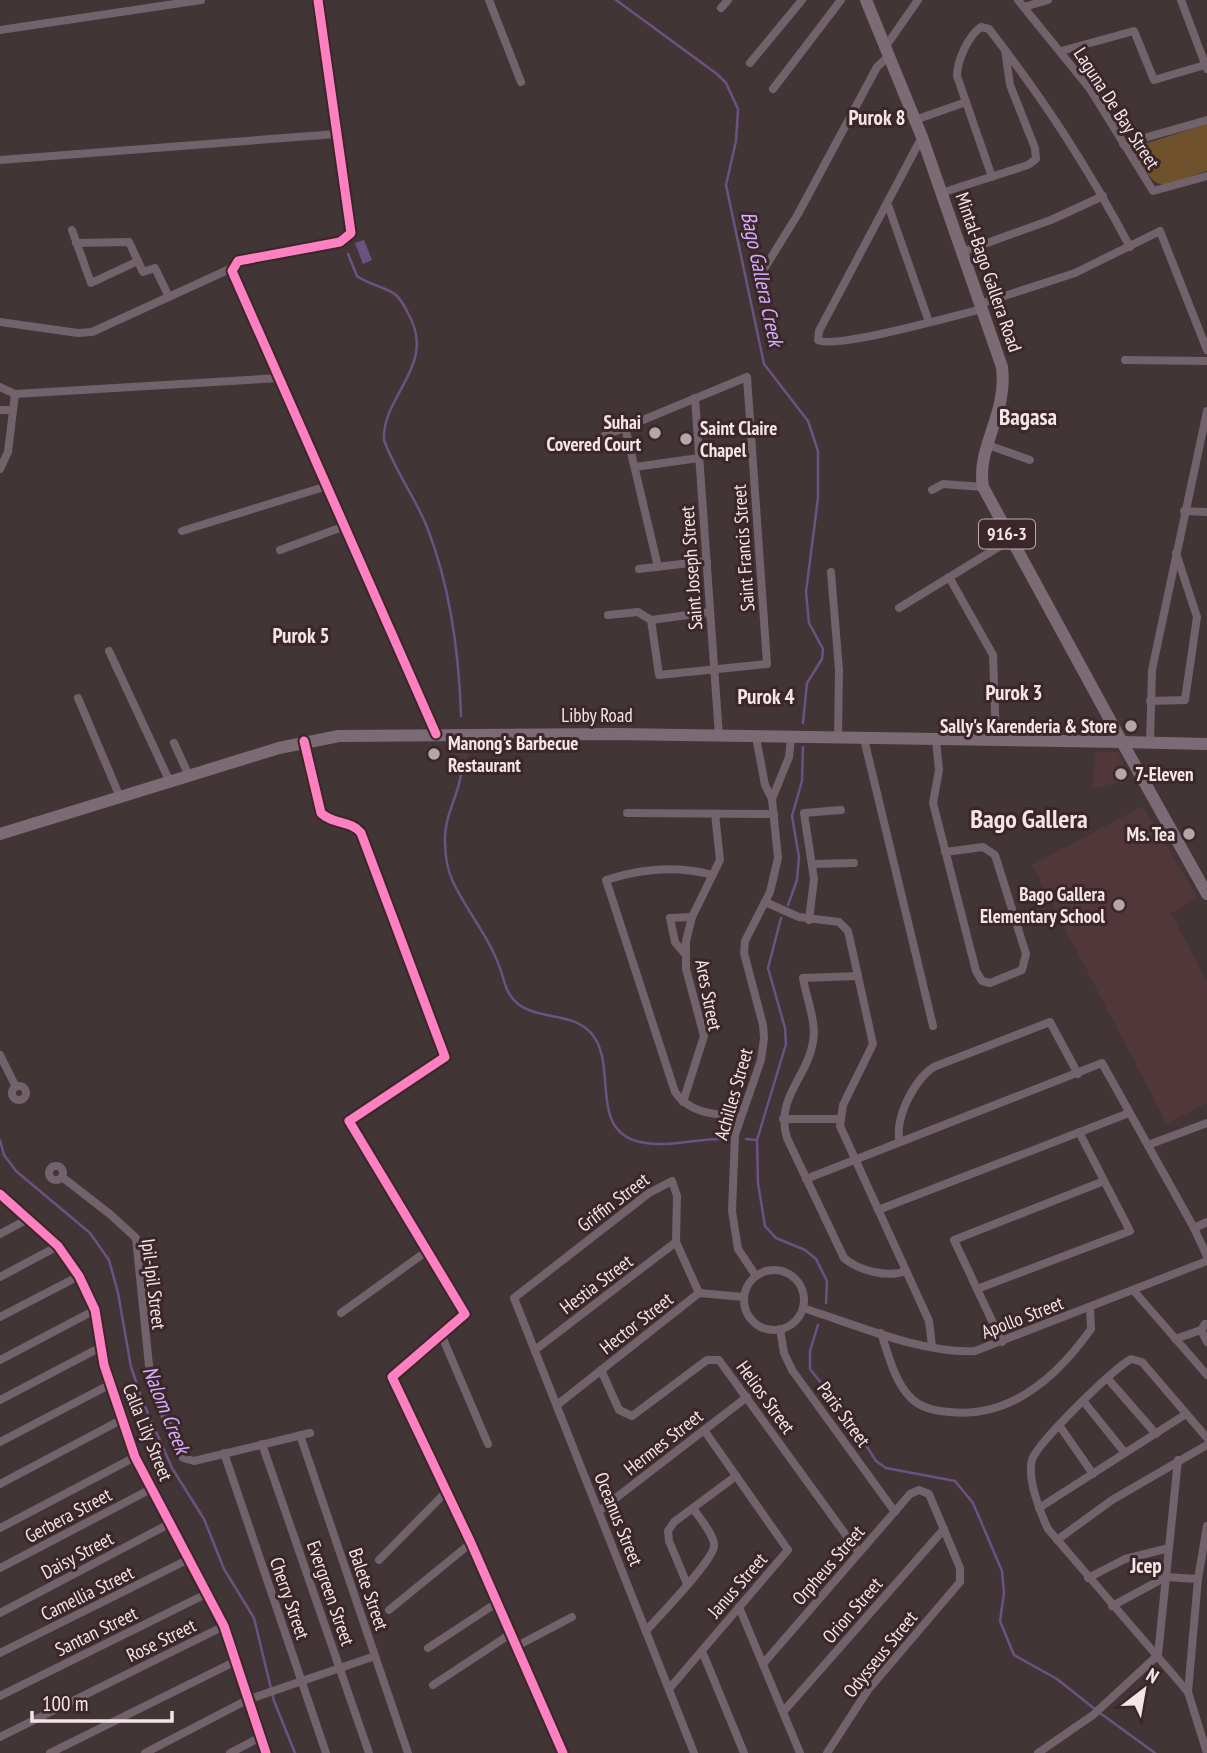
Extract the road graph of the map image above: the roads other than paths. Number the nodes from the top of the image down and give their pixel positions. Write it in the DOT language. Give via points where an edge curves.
graph roads {
  1 [pos="201,0"];
  2 [pos="318,0"];
  3 [pos="489,0"];
  4 [pos="728,0"];
  5 [pos="802,0"];
  6 [pos="841,0"];
  7 [pos="866,0"];
  8 [pos="918,0"];
  9 [pos="1048,0"];
  10 [pos="1181,0"];
  11 [pos="1021,4"];
  12 [pos="721,8"];
  13 [pos="0,30"];
  14 [pos="888,50"];
  15 [pos="1005,50"];
  16 [pos="1061,51"];
  17 [pos="750,63"];
  18 [pos="1206,67"];
  19 [pos="521,82"];
  20 [pos="773,89"];
  21 [pos="966,102"];
  22 [pos="915,120"];
  23 [pos="1207,120"];
  24 [pos="335,134"];
  25 [pos="922,137"];
  26 [pos="1123,145"];
  27 [pos="0,160"];
  28 [pos="1207,176"];
  29 [pos="992,177"];
  30 [pos="941,193"];
  31 [pos="1103,197"];
  32 [pos="888,205"];
  33 [pos="72,230"];
  34 [pos="76,243"];
  35 [pos="1130,247"];
  36 [pos="962,252"];
  37 [pos="138,261"];
  38 [pos="232,268"];
  39 [pos="764,269"];
  40 [pos="169,297"];
  41 [pos="981,307"];
  42 [pos="0,322"];
  43 [pos="929,322"];
  44 [pos="1207,350"];
  45 [pos="1125,360"];
  46 [pos="1207,361"];
  47 [pos="280,378"];
  48 [pos="0,387"];
  49 [pos="15,394"];
  50 [pos="695,398"];
  51 [pos="0,410"];
  52 [pos="13,410"];
  53 [pos="1207,411"];
  54 [pos="625,427"];
  55 [pos="604,436"];
  56 [pos="988,445"];
  57 [pos="699,458"];
  58 [pos="1030,460"];
  59 [pos="635,467"];
  60 [pos="0,470"];
  61 [pos="327,486"];
  62 [pos="983,487"];
  63 [pos="932,490"];
  64 [pos="1184,511"];
  65 [pos="1207,512"];
  66 [pos="345,526"];
  67 [pos="182,531"];
  68 [pos="1010,540"];
  69 [pos="279,550"];
  70 [pos="1176,553"];
  71 [pos="707,561"];
  72 [pos="658,567"];
  73 [pos="639,569"];
  74 [pos="831,572"];
  75 [pos="949,577"];
  76 [pos="899,608"];
  77 [pos="710,612"];
  78 [pos="608,615"];
  79 [pos="651,620"];
  80 [pos="109,651"];
  81 [pos="714,670"];
  82 [pos="78,698"];
  83 [pos="1150,701"];
  84 [pos="436,734"];
  85 [pos="719,736"];
  86 [pos="756,737"];
  87 [pos="791,738"];
  88 [pos="838,738"];
  89 [pos="864,739"];
  90 [pos="304,740"];
  91 [pos="936,740"];
  92 [pos="996,741"];
  93 [pos="1122,742"];
  94 [pos="174,743"];
  95 [pos="1150,743"];
  96 [pos="1207,744"];
  97 [pos="764,768"];
  98 [pos="781,769"];
  99 [pos="188,776"];
  100 [pos="170,782"];
  101 [pos="120,797"];
  102 [pos="772,799"];
  103 [pos="841,810"];
  104 [pos="627,813"];
  105 [pos="715,814"];
  106 [pos="774,814"];
  107 [pos="0,834"];
  108 [pos="946,852"];
  109 [pos="854,863"];
  110 [pos="813,864"];
  111 [pos="713,875"];
  112 [pos="1207,894"];
  113 [pos="765,902"];
  114 [pos="692,917"];
  115 [pos="809,920"];
  116 [pos="685,954"];
  117 [pos="858,976"];
  118 [pos="933,1027"];
  119 [pos="0,1055"];
  120 [pos="1078,1073"];
  121 [pos="16,1087"];
  122 [pos="683,1102"];
  123 [pos="1129,1113"];
  124 [pos="740,1116"];
  125 [pos="783,1119"];
  126 [pos="839,1119"];
  127 [pos="1207,1124"];
  128 [pos="1079,1132"];
  129 [pos="900,1142"];
  130 [pos="1148,1145"];
  131 [pos="854,1159"];
  132 [pos="62,1177"];
  133 [pos="806,1179"];
  134 [pos="1104,1181"];
  135 [pos="0,1194"];
  136 [pos="878,1210"];
  137 [pos="28,1219"];
  138 [pos="1207,1222"];
  139 [pos="1194,1227"];
  140 [pos="0,1234"];
  141 [pos="677,1242"];
  142 [pos="58,1246"];
  143 [pos="427,1251"];
  144 [pos="1207,1259"];
  145 [pos="906,1271"];
  146 [pos="79,1276"];
  147 [pos="756,1276"];
  148 [pos="0,1277"];
  149 [pos="977,1289"];
  150 [pos="1134,1291"];
  151 [pos="699,1293"];
  152 [pos="744,1297"];
  153 [pos="514,1298"];
  154 [pos="803,1308"];
  155 [pos="1090,1308"];
  156 [pos="95,1310"];
  157 [pos="341,1313"];
  158 [pos="0,1317"];
  159 [pos="780,1329"];
  160 [pos="881,1333"];
  161 [pos="441,1334"];
  162 [pos="1175,1339"];
  163 [pos="1002,1342"];
  164 [pos="1207,1342"];
  165 [pos="932,1346"];
  166 [pos="100,1347"];
  167 [pos="535,1350"];
  168 [pos="0,1360"];
  169 [pos="601,1370"];
  170 [pos="1206,1372"];
  171 [pos="1108,1379"];
  172 [pos="109,1385"];
  173 [pos="747,1397"];
  174 [pos="0,1400"];
  175 [pos="1084,1402"];
  176 [pos="556,1405"];
  177 [pos="1186,1414"];
  178 [pos="121,1420"];
  179 [pos="1059,1425"];
  180 [pos="704,1430"];
  181 [pos="310,1433"];
  182 [pos="1156,1434"];
  183 [pos="300,1436"];
  184 [pos="1207,1438"];
  185 [pos="0,1442"];
  186 [pos="262,1444"];
  187 [pos="488,1444"];
  188 [pos="1207,1445"];
  189 [pos="224,1453"];
  190 [pos="1125,1453"];
  191 [pos="135,1457"];
  192 [pos="1178,1460"];
  193 [pos="1093,1474"];
  194 [pos="736,1476"];
  195 [pos="0,1484"];
  196 [pos="151,1489"];
  197 [pos="446,1492"];
  198 [pos="693,1508"];
  199 [pos="1040,1508"];
  200 [pos="599,1511"];
  201 [pos="895,1512"];
  202 [pos="169,1524"];
  203 [pos="1207,1526"];
  204 [pos="0,1528"];
  205 [pos="944,1529"];
  206 [pos="1057,1540"];
  207 [pos="471,1543"];
  208 [pos="1169,1548"];
  209 [pos="859,1553"];
  210 [pos="187,1560"];
  211 [pos="379,1560"];
  212 [pos="0,1568"];
  213 [pos="1166,1577"];
  214 [pos="1088,1578"];
  215 [pos="1198,1579"];
  216 [pos="687,1584"];
  217 [pos="206,1594"];
  218 [pos="498,1602"];
  219 [pos="1112,1606"];
  220 [pos="739,1607"];
  221 [pos="389,1609"];
  222 [pos="0,1613"];
  223 [pos="572,1616"];
  224 [pos="224,1626"];
  225 [pos="646,1631"];
  226 [pos="512,1633"];
  227 [pos="517,1646"];
  228 [pos="428,1648"];
  229 [pos="702,1651"];
  230 [pos="0,1653"];
  231 [pos="375,1656"];
  232 [pos="1158,1656"];
  233 [pos="234,1661"];
  234 [pos="762,1664"];
  235 [pos="340,1668"];
  236 [pos="301,1680"];
  237 [pos="433,1685"];
  238 [pos="669,1689"];
  239 [pos="1188,1692"];
  240 [pos="0,1696"];
  241 [pos="247,1700"];
  242 [pos="783,1712"];
  243 [pos="0,1737"];
  244 [pos="261,1737"];
  245 [pos="1205,1737"];
  246 [pos="50,1753"];
  247 [pos="145,1753"];
  248 [pos="230,1753"];
  249 [pos="266,1753"];
  250 [pos="326,1753"];
  251 [pos="369,1753"];
  252 [pos="408,1753"];
  253 [pos="563,1753"];
  254 [pos="694,1753"];
  255 [pos="744,1753"];
  256 [pos="800,1753"];
  257 [pos="827,1753"];
  258 [pos="1038,1753"];
  259 [pos="1207,1753"];
  1 -- 13 [label="street"];
  2 -- 24 [label="street"];
  3 -- 19 [label="street"];
  4 -- 12 [label="street"];
  5 -- 17 [label="street"];
  6 -- 20 [label="street"];
  7 -- 14 [label="main road, Mintal-Bago Gallera Road"];
  8 -- 14 [label="street"];
  9 -- 11 [label="street"];
  10 -- 18 [label="street"];
  11 -- 16 [label="street, Laguna De Bay Street"];
  14 -- 22 [label="main road, Mintal-Bago Gallera Road"];
  14 -- 39 [label="street"];
  15 -- 21 [label="street" via="989,30 977,29 957,70"];
  15 -- 29 [label="street" via="1010,85 1036,155 1028,165"];
  15 -- 31 [label="street" via="1054,113"];
  16 -- 18 [label="street" via="1135,31 1154,80"];
  16 -- 26 [label="street, Laguna De Bay Street"];
  21 -- 22 [label="street"];
  21 -- 29 [label="street"];
  22 -- 25 [label="main road, Mintal-Bago Gallera Road"];
  23 -- 26 [label="street"];
  24 -- 27 [label="street"];
  24 -- 38 [label="street" via="350,216 349,237 242,260"];
  25 -- 30 [label="main road, Mintal-Bago Gallera Road"];
  25 -- 32 [label="street"];
  26 -- 28 [label="street, Laguna De Bay Street" via="1153,191"];
  29 -- 30 [label="street"];
  30 -- 36 [label="main road, Mintal-Bago Gallera Road"];
  31 -- 35 [label="street"];
  31 -- 36 [label="street"];
  32 -- 43 [label="street"];
  32 -- 43 [label="street" via="818,331 818,340 825,344"];
  33 -- 34 [label="street"];
  34 -- 37 [label="street" via="129,242"];
  34 -- 37 [label="street" via="91,282"];
  35 -- 41 [label="street" via="1075,273"];
  35 -- 44 [label="street" via="1160,231"];
  36 -- 41 [label="main road, Mintal-Bago Gallera Road"];
  37 -- 40 [label="street" via="143,272 155,268"];
  38 -- 40 [label="street"];
  38 -- 47 [label="street"];
  40 -- 42 [label="street" via="88,333"];
  41 -- 43 [label="street"];
  41 -- 56 [label="main road, Mintal-Bago Gallera Road" via="1004,383 1002,405"];
  45 -- 46 [label="street"];
  47 -- 49 [label="street"];
  47 -- 61 [label="street"];
  48 -- 49 [label="street"];
  49 -- 52 [label="street"];
  50 -- 54 [label="street"];
  50 -- 57 [label="street, Saint Joseph Street"];
  50 -- 81 [label="street, Saint Francis Street" via="747,377 766,664"];
  51 -- 52 [label="street"];
  52 -- 60 [label="street" via="8,452"];
  53 -- 64 [label="street"];
  54 -- 55 [label="street"];
  54 -- 59 [label="street"];
  56 -- 58 [label="street"];
  56 -- 62 [label="main road, Mintal-Bago Gallera Road"];
  57 -- 59 [label="street"];
  57 -- 71 [label="street, Saint Joseph Street"];
  59 -- 72 [label="street"];
  61 -- 66 [label="street"];
  61 -- 67 [label="street"];
  62 -- 63 [label="street" via="943,484"];
  62 -- 68 [label="main road, 916-3"];
  64 -- 65 [label="street"];
  64 -- 70 [label="street"];
  66 -- 69 [label="street"];
  66 -- 84 [label="street"];
  68 -- 75 [label="street"];
  68 -- 93 [label="main road, 916-3"];
  70 -- 83 [label="street"];
  70 -- 83 [label="street" via="1197,617 1185,700"];
  71 -- 72 [label="street"];
  71 -- 77 [label="street, Saint Joseph Street"];
  72 -- 73 [label="street"];
  74 -- 88 [label="street" via="839,670"];
  75 -- 76 [label="street"];
  75 -- 92 [label="street" via="993,655"];
  77 -- 79 [label="street"];
  77 -- 81 [label="street, Saint Joseph Street"];
  78 -- 79 [label="street" via="638,611"];
  79 -- 81 [label="street" via="659,675"];
  80 -- 100 [label="street"];
  81 -- 85 [label="street, Saint Joseph Street"];
  82 -- 101 [label="street"];
  83 -- 95 [label="street"];
  84 -- 85 [label="main road, Libby Road"];
  84 -- 90 [label="main road, Libby Road"];
  85 -- 86 [label="main road, Libby Road"];
  86 -- 87 [label="main road, Libby Road"];
  86 -- 97 [label="street, Achilles Street"];
  87 -- 88 [label="main road, Libby Road"];
  87 -- 98 [label="street, Achilles Street" via="789,757"];
  88 -- 89 [label="main road, Libby Road"];
  89 -- 91 [label="main road, Libby Road"];
  89 -- 118 [label="street"];
  90 -- 99 [label="main road, Libby Road"];
  90 -- 143 [label="street" via="321,813 354,826 361,834 445,1057 349,1121"];
  91 -- 92 [label="main road, Libby Road"];
  91 -- 108 [label="street" via="939,770 933,803"];
  92 -- 93 [label="main road, Libby Road"];
  93 -- 95 [label="main road, Libby Road"];
  93 -- 112 [label="main road"];
  94 -- 99 [label="street"];
  95 -- 96 [label="main road, Libby Road"];
  97 -- 98 [label="street"];
  97 -- 102 [label="street, Achilles Street"];
  98 -- 102 [label="street, Achilles Street"];
  99 -- 100 [label="main road, Libby Road"];
  100 -- 101 [label="main road, Libby Road"];
  101 -- 107 [label="main road, Libby Road"];
  102 -- 106 [label="street, Achilles Street"];
  103 -- 110 [label="street" via="804,813"];
  104 -- 105 [label="street"];
  105 -- 106 [label="street"];
  105 -- 111 [label="street, Ares Street" via="720,853"];
  106 -- 113 [label="street, Achilles Street" via="777,869"];
  108 -- 108 [label="street" via="979,977 990,983 1022,970 1026,954 995,855 983,847"];
  109 -- 110 [label="street"];
  110 -- 115 [label="street"];
  111 -- 114 [label="street, Ares Street"];
  111 -- 122 [label="street" via="650,869 606,880 671,1082"];
  113 -- 115 [label="street"];
  113 -- 124 [label="street, Achilles Street" via="745,941 764,1038 761,1060"];
  114 -- 116 [label="street, Ares Street"];
  114 -- 116 [label="street" via="670,918 675,942"];
  115 -- 117 [label="street" via="843,924"];
  116 -- 122 [label="street, Ares Street" via="704,1033"];
  117 -- 125 [label="street" via="803,978 813,1044 789,1093"];
  117 -- 126 [label="street" via="873,1044"];
  119 -- 121 [label="street"];
  120 -- 123 [label="street" via="1102,1063"];
  120 -- 129 [label="street"];
  120 -- 129 [label="street" via="1050,1022 936,1066 924,1074 903,1113"];
  122 -- 124 [label="street" via="705,1113"];
  123 -- 128 [label="street"];
  123 -- 130 [label="street"];
  124 -- 147 [label="street, Achilles Street" via="733,1146 733,1224 738,1249"];
  125 -- 126 [label="street"];
  125 -- 133 [label="street"];
  126 -- 131 [label="street"];
  127 -- 130 [label="street"];
  128 -- 134 [label="street"];
  128 -- 136 [label="street"];
  129 -- 131 [label="street"];
  130 -- 139 [label="street"];
  131 -- 133 [label="street"];
  131 -- 136 [label="street"];
  132 -- 189 [label="street, Ipil-Ipil Street" via="136,1238 151,1385 181,1455 190,1461"];
  133 -- 145 [label="street" via="844,1258 885,1274"];
  134 -- 149 [label="street" via="954,1240"];
  134 -- 149 [label="street" via="1130,1231"];
  135 -- 137 [label="street, Calla Lily Street"];
  136 -- 145 [label="street"];
  137 -- 140 [label="street"];
  137 -- 142 [label="street, Calla Lily Street"];
  138 -- 139 [label="street"];
  139 -- 144 [label="street"];
  141 -- 151 [label="street, Griffin Street"];
  141 -- 153 [label="street, Griffin Street" via="677,1196 672,1181 649,1193"];
  141 -- 167 [label="street, Hestia Street"];
  142 -- 146 [label="street, Calla Lily Street"];
  142 -- 148 [label="street"];
  143 -- 157 [label="street"];
  143 -- 161 [label="street" via="465,1314"];
  144 -- 150 [label="street, Apollo Street"];
  145 -- 165 [label="street" via="929,1321"];
  146 -- 156 [label="street, Calla Lily Street"];
  146 -- 158 [label="street"];
  147 -- 152 [label="street"];
  147 -- 154 [label="street" via="773,1270 791,1275 803,1290"];
  149 -- 163 [label="street"];
  150 -- 155 [label="street, Apollo Street"];
  150 -- 162 [label="street"];
  151 -- 152 [label="street, Hector Street"];
  151 -- 169 [label="street, Hector Street"];
  152 -- 159 [label="street" via="757,1324"];
  153 -- 167 [label="street, Oceanus Street"];
  154 -- 159 [label="street" via="797,1320"];
  154 -- 160 [label="street, Apollo Street"];
  155 -- 160 [label="street" via="1091,1329 1036,1389 1014,1403 975,1413 942,1412 909,1397"];
  155 -- 163 [label="street, Apollo Street"];
  156 -- 166 [label="street, Calla Lily Street"];
  156 -- 168 [label="street"];
  159 -- 201 [label="street, Paris Street" via="792,1370"];
  160 -- 165 [label="street, Apollo Street"];
  161 -- 187 [label="street"];
  161 -- 197 [label="street" via="392,1377"];
  162 -- 164 [label="street" via="1203,1327"];
  162 -- 170 [label="street"];
  163 -- 165 [label="street, Apollo Street" via="975,1351"];
  166 -- 172 [label="street, Calla Lily Street"];
  166 -- 174 [label="street"];
  167 -- 176 [label="street, Oceanus Street"];
  169 -- 173 [label="street, Helios Street" via="627,1416 711,1358 723,1363"];
  169 -- 176 [label="street, Hector Street"];
  171 -- 175 [label="street"];
  171 -- 177 [label="street" via="1136,1358"];
  171 -- 182 [label="street"];
  172 -- 178 [label="street, Calla Lily Street"];
  172 -- 185 [label="street"];
  173 -- 180 [label="street, Hermes Street"];
  173 -- 209 [label="street, Helios Street"];
  175 -- 179 [label="street"];
  175 -- 190 [label="street"];
  176 -- 200 [label="street, Oceanus Street"];
  177 -- 182 [label="street"];
  177 -- 184 [label="street"];
  178 -- 191 [label="street, Calla Lily Street"];
  178 -- 195 [label="street"];
  179 -- 193 [label="street"];
  179 -- 199 [label="street" via="1031,1464"];
  180 -- 194 [label="street, Janus Street"];
  180 -- 200 [label="street, Hermes Street"];
  181 -- 183 [label="street, Ipil-Ipil Street"];
  182 -- 190 [label="street"];
  183 -- 186 [label="street, Ipil-Ipil Street"];
  183 -- 231 [label="street, Balete Street"];
  186 -- 189 [label="street, Ipil-Ipil Street"];
  186 -- 235 [label="street, Evergreen Street"];
  188 -- 192 [label="street"];
  189 -- 236 [label="street, Cherry Street"];
  190 -- 193 [label="street"];
  191 -- 196 [label="street, Calla Lily Street"];
  191 -- 204 [label="street"];
  192 -- 206 [label="street"];
  192 -- 208 [label="street"];
  193 -- 199 [label="street"];
  194 -- 198 [label="street"];
  194 -- 220 [label="street, Janus Street" via="788,1550"];
  196 -- 202 [label="street, Calla Lily Street"];
  196 -- 212 [label="street, Gerbera Street"];
  197 -- 207 [label="street"];
  197 -- 211 [label="street"];
  198 -- 216 [label="street" via="668,1531"];
  198 -- 216 [label="street" via="714,1544 711,1555"];
  199 -- 206 [label="street"];
  200 -- 225 [label="street, Oceanus Street"];
  201 -- 205 [label="street, Orpheus Street" via="919,1490 929,1494"];
  201 -- 209 [label="street, Orpheus Street"];
  202 -- 210 [label="street, Calla Lily Street"];
  202 -- 222 [label="street, Daisy Street"];
  203 -- 215 [label="street"];
  205 -- 242 [label="street, Orion Street"];
  205 -- 257 [label="street, Odysseus Street" via="961,1578 867,1690"];
  206 -- 214 [label="street"];
  207 -- 218 [label="street"];
  207 -- 221 [label="street"];
  208 -- 213 [label="street"];
  208 -- 214 [label="street" via="1125,1559"];
  209 -- 234 [label="street, Orpheus Street"];
  210 -- 217 [label="street, Calla Lily Street"];
  210 -- 230 [label="street, Camellia Street"];
  213 -- 215 [label="street"];
  213 -- 219 [label="street"];
  213 -- 232 [label="street"];
  214 -- 219 [label="street"];
  215 -- 239 [label="street"];
  216 -- 225 [label="street"];
  217 -- 224 [label="street, Calla Lily Street"];
  217 -- 240 [label="street, Santan Street"];
  218 -- 226 [label="street"];
  218 -- 228 [label="street"];
  219 -- 232 [label="street"];
  220 -- 229 [label="street, Janus Street"];
  220 -- 234 [label="street"];
  223 -- 227 [label="street"];
  224 -- 233 [label="street, Calla Lily Street"];
  224 -- 243 [label="street, Rose Street"];
  225 -- 238 [label="street, Oceanus Street"];
  226 -- 227 [label="street"];
  226 -- 237 [label="street"];
  227 -- 253 [label="street"];
  229 -- 238 [label="street, Janus Street"];
  229 -- 255 [label="street"];
  231 -- 235 [label="street"];
  231 -- 252 [label="street, Balete Street"];
  232 -- 239 [label="street"];
  232 -- 258 [label="street" via="1093,1716"];
  233 -- 241 [label="street, Calla Lily Street"];
  233 -- 246 [label="street"];
  234 -- 242 [label="street"];
  235 -- 236 [label="street"];
  235 -- 251 [label="street, Evergreen Street"];
  236 -- 241 [label="street"];
  236 -- 250 [label="street, Cherry Street"];
  238 -- 254 [label="street, Oceanus Street"];
  239 -- 245 [label="street"];
  241 -- 244 [label="street, Calla Lily Street"];
  241 -- 247 [label="street"];
  242 -- 256 [label="street"];
  244 -- 248 [label="street"];
  244 -- 249 [label="street, Calla Lily Street"];
  245 -- 259 [label="street"];
}
